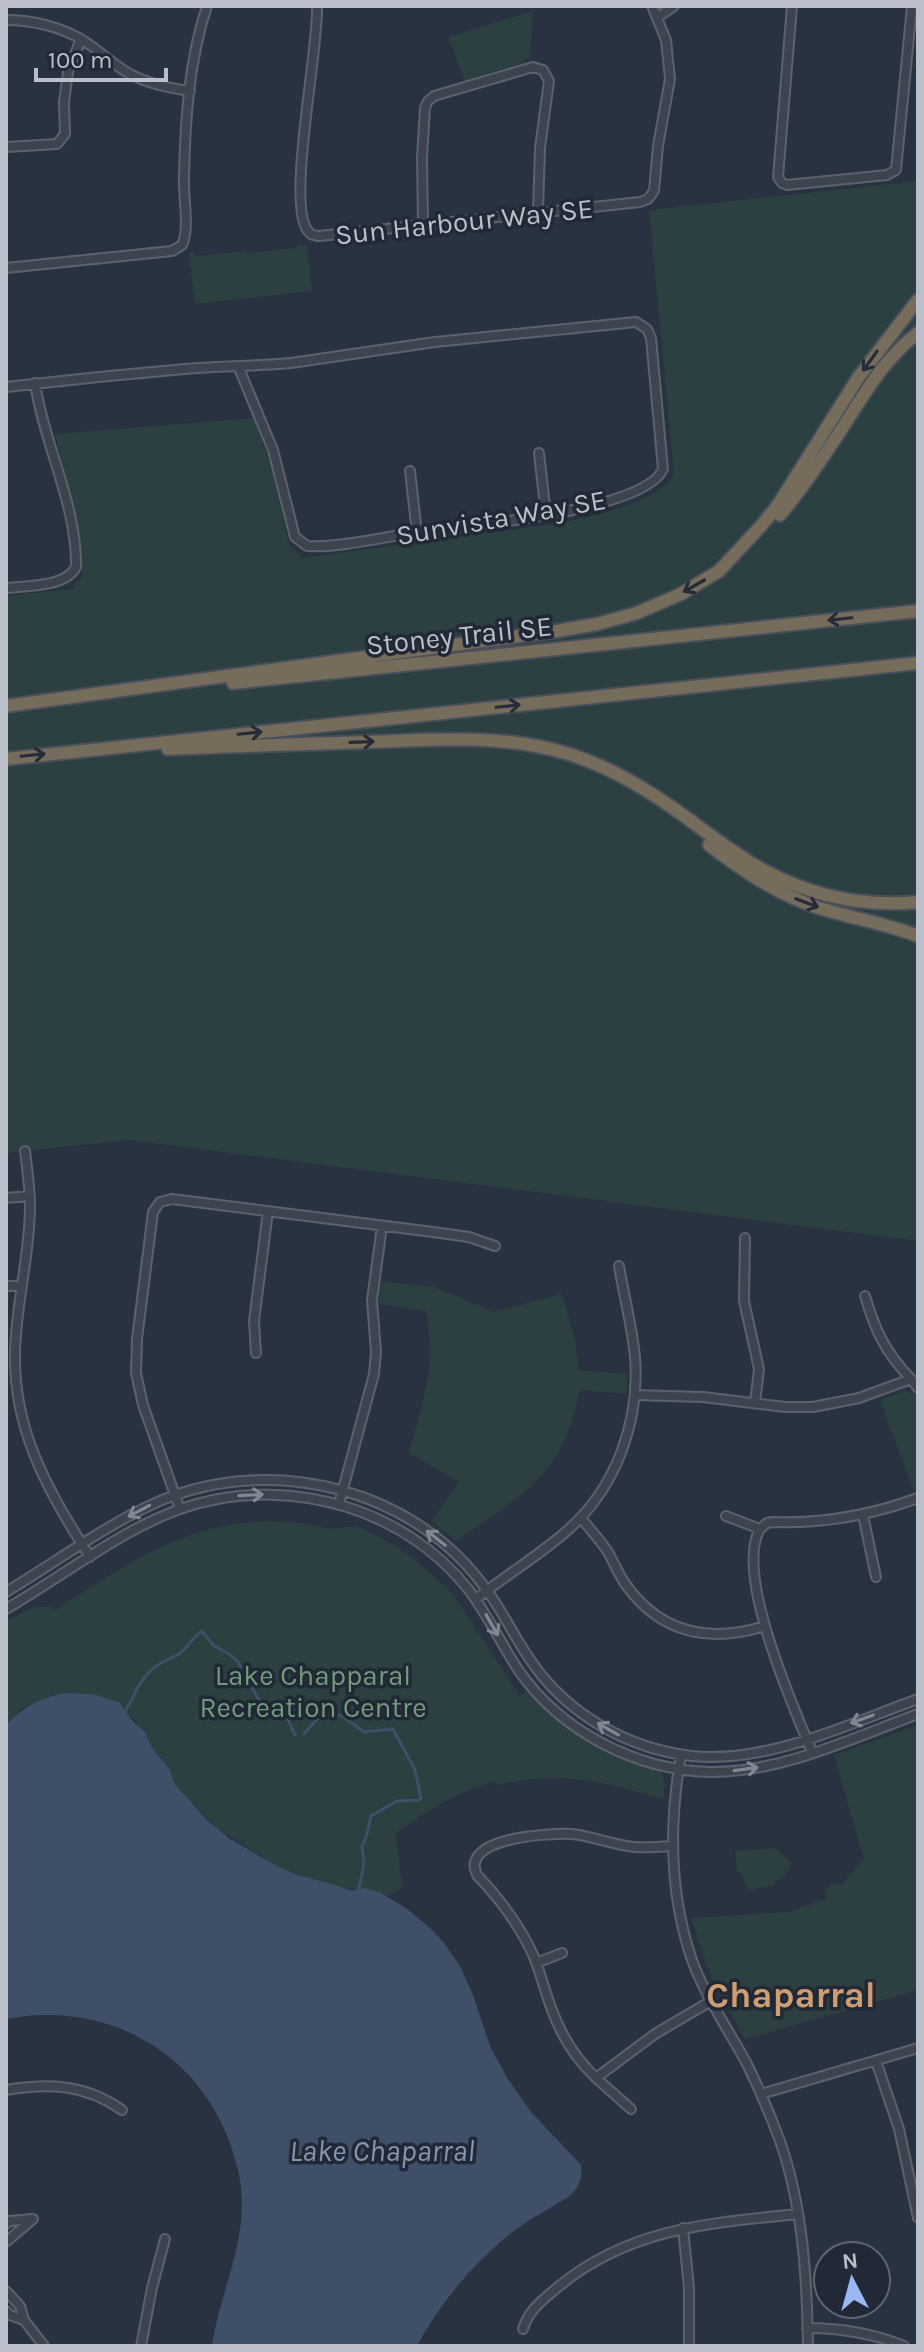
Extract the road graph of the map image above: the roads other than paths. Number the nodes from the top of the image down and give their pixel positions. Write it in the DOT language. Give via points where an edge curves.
graph roads {
  1 [pos="207,6"];
  2 [pos="317,6"];
  3 [pos="652,6"];
  4 [pos="674,6"];
  5 [pos="792,6"];
  6 [pos="912,6"];
  7 [pos="658,17"];
  8 [pos="6,20"];
  9 [pos="81,39"];
  10 [pos="190,91"];
  11 [pos="6,147"];
  12 [pos="538,212"];
  13 [pos="423,224"];
  14 [pos="6,268"];
  15 [pos="918,300"];
  16 [pos="918,333"];
  17 [pos="238,366"];
  18 [pos="35,383"];
  19 [pos="6,387"];
  20 [pos="539,453"];
  21 [pos="410,471"];
  22 [pos="546,515"];
  23 [pos="417,533"];
  24 [pos="719,571"];
  25 [pos="6,588"];
  26 [pos="918,611"];
  27 [pos="918,663"];
  28 [pos="6,707"];
  29 [pos="61,752"];
  30 [pos="6,759"];
  31 [pos="629,780"];
  32 [pos="918,902"];
  33 [pos="918,936"];
  34 [pos="25,1151"];
  35 [pos="30,1196"];
  36 [pos="6,1198"];
  37 [pos="268,1211"];
  38 [pos="382,1226"];
  39 [pos="745,1238"];
  40 [pos="495,1246"];
  41 [pos="619,1266"];
  42 [pos="6,1286"];
  43 [pos="21,1286"];
  44 [pos="865,1296"];
  45 [pos="256,1353"];
  46 [pos="911,1379"];
  47 [pos="17,1387"];
  48 [pos="6,1388"];
  49 [pos="918,1388"];
  50 [pos="635,1395"];
  51 [pos="755,1403"];
  52 [pos="342,1490"];
  53 [pos="175,1495"];
  54 [pos="918,1498"];
  55 [pos="339,1504"];
  56 [pos="180,1509"];
  57 [pos="863,1515"];
  58 [pos="726,1516"];
  59 [pos="581,1518"];
  60 [pos="760,1529"];
  61 [pos="82,1545"];
  62 [pos="90,1557"];
  63 [pos="876,1577"];
  64 [pos="487,1590"];
  65 [pos="6,1592"];
  66 [pos="476,1599"];
  67 [pos="6,1609"];
  68 [pos="765,1626"];
  69 [pos="918,1699"];
  70 [pos="918,1714"];
  71 [pos="806,1739"];
  72 [pos="812,1752"];
  73 [pos="681,1755"];
  74 [pos="678,1769"];
  75 [pos="672,1846"];
  76 [pos="562,1953"];
  77 [pos="536,1963"];
  78 [pos="711,2001"];
  79 [pos="918,2048"];
  80 [pos="876,2061"];
  81 [pos="596,2078"];
  82 [pos="6,2090"];
  83 [pos="761,2094"];
  84 [pos="631,2109"];
  85 [pos="122,2110"];
  86 [pos="798,2214"];
  87 [pos="918,2218"];
  88 [pos="6,2224"];
  89 [pos="683,2228"];
  90 [pos="165,2239"];
  91 [pos="6,2242"];
  92 [pos="6,2291"];
  93 [pos="6,2311"];
  94 [pos="24,2320"];
  95 [pos="807,2328"];
  96 [pos="523,2329"];
  97 [pos="44,2346"];
  98 [pos="141,2346"];
  99 [pos="689,2346"];
  100 [pos="808,2346"];
  101 [pos="904,2346"];
  1 -- 10 [label="street"];
  2 -- 13 [label="street, Sun Harbour Way SE" via="301,158 306,230 319,236"];
  3 -- 7 [label="street, Sun Harbour Way SE"];
  4 -- 7 [label="street"];
  5 -- 6 [label="street" via="778,177 787,185 896,170"];
  7 -- 12 [label="street, Sun Harbour Way SE" via="670,79 651,196 640,202"];
  8 -- 9 [label="street" via="43,24"];
  9 -- 10 [label="street" via="132,75"];
  9 -- 11 [label="street" via="68,72 63,139 57,144"];
  10 -- 14 [label="street" via="182,245 172,251"];
  12 -- 13 [label="street, Sun Harbour Way SE"];
  12 -- 13 [label="street" via="540,140 549,81 543,70 533,67 428,101"];
  15 -- 24 [label="highway, one-way" via="858,378 778,505"];
  16 -- 24 [label="highway" via="882,369 778,518"];
  17 -- 18 [label="street, Sunvista Way SE"];
  17 -- 22 [label="street, Sunvista Way SE" via="640,323 651,338 662,473 609,500"];
  17 -- 23 [label="street, Sunvista Way SE" via="273,450 299,541 311,547"];
  18 -- 19 [label="street, Sunvista Way SE"];
  18 -- 25 [label="street" via="64,494 76,567 63,580"];
  20 -- 22 [label="street"];
  21 -- 23 [label="street"];
  22 -- 23 [label="street, Sunvista Way SE"];
  24 -- 28 [label="highway, one-way" via="663,602 586,626"];
  26 -- 28 [label="highway, Stoney Trail SE, one-way"];
  29 -- 27 [label="highway, one-way"];
  30 -- 29 [label="highway, one-way"];
  29 -- 31 [label="highway, one-way" via="490,740 563,752"];
  31 -- 32 [label="highway" via="747,861 788,882 856,901"];
  31 -- 33 [label="highway, one-way" via="772,888"];
  34 -- 35 [label="street"];
  35 -- 36 [label="street"];
  35 -- 43 [label="street"];
  37 -- 38 [label="street"];
  37 -- 45 [label="street" via="254,1321"];
  37 -- 53 [label="street" via="172,1199 155,1208 136,1373"];
  38 -- 40 [label="street" via="469,1237"];
  38 -- 52 [label="street" via="372,1300 375,1370"];
  39 -- 51 [label="street" via="744,1301 759,1369"];
  41 -- 50 [label="street"];
  42 -- 43 [label="street"];
  43 -- 47 [label="street" via="15,1336"];
  44 -- 46 [label="street" via="884,1346"];
  46 -- 49 [label="street"];
  46 -- 51 [label="street" via="827,1405"];
  47 -- 48 [label="street"];
  47 -- 61 [label="street" via="34,1457"];
  50 -- 51 [label="street"];
  50 -- 59 [label="street" via="620,1457"];
  52 -- 53 [label="street" via="299,1481 253,1480"];
  52 -- 55 [label="street"];
  64 -- 52 [label="street, one-way" via="427,1530"];
  53 -- 56 [label="street"];
  53 -- 61 [label="street, one-way"];
  54 -- 57 [label="street"];
  56 -- 55 [label="street, one-way" via="255,1494"];
  55 -- 66 [label="street" via="419,1543"];
  56 -- 62 [label="street"];
  57 -- 60 [label="street" via="773,1522"];
  57 -- 63 [label="street"];
  58 -- 60 [label="street"];
  59 -- 64 [label="street"];
  59 -- 68 [label="street" via="633,1595 659,1618 709,1635"];
  60 -- 68 [label="street" via="753,1550 754,1579"];
  61 -- 62 [label="street"];
  61 -- 65 [label="street"];
  62 -- 67 [label="street"];
  64 -- 66 [label="street"];
  73 -- 64 [label="street, one-way" via="626,1739 572,1706 537,1671"];
  66 -- 74 [label="street, one-way" via="526,1681 563,1717 618,1751"];
  68 -- 71 [label="street"];
  69 -- 71 [label="street, one-way"];
  70 -- 72 [label="street"];
  71 -- 72 [label="street"];
  71 -- 73 [label="street" via="739,1756"];
  74 -- 72 [label="street, one-way" via="741,1770"];
  73 -- 74 [label="street"];
  74 -- 75 [label="street"];
  75 -- 77 [label="street" via="633,1847 553,1834 522,1837 480,1852 475,1873 510,1915"];
  75 -- 78 [label="street" via="676,1893 692,1960"];
  76 -- 77 [label="street"];
  77 -- 81 [label="street" via="558,2025"];
  78 -- 81 [label="street"];
  78 -- 83 [label="street"];
  79 -- 80 [label="street"];
  80 -- 83 [label="street"];
  80 -- 87 [label="street" via="902,2140"];
  81 -- 84 [label="street"];
  82 -- 85 [label="street" via="67,2087 95,2094"];
  83 -- 86 [label="street"];
  86 -- 89 [label="street"];
  86 -- 95 [label="street"];
  88 -- 91 [label="street" via="33,2219"];
  89 -- 96 [label="street" via="630,2244 582,2269 533,2308"];
  89 -- 99 [label="street"];
  90 -- 98 [label="street"];
  92 -- 94 [label="street"];
  93 -- 94 [label="street"];
  94 -- 97 [label="street"];
  95 -- 100 [label="street"];
  95 -- 101 [label="street" via="859,2331"];
}
